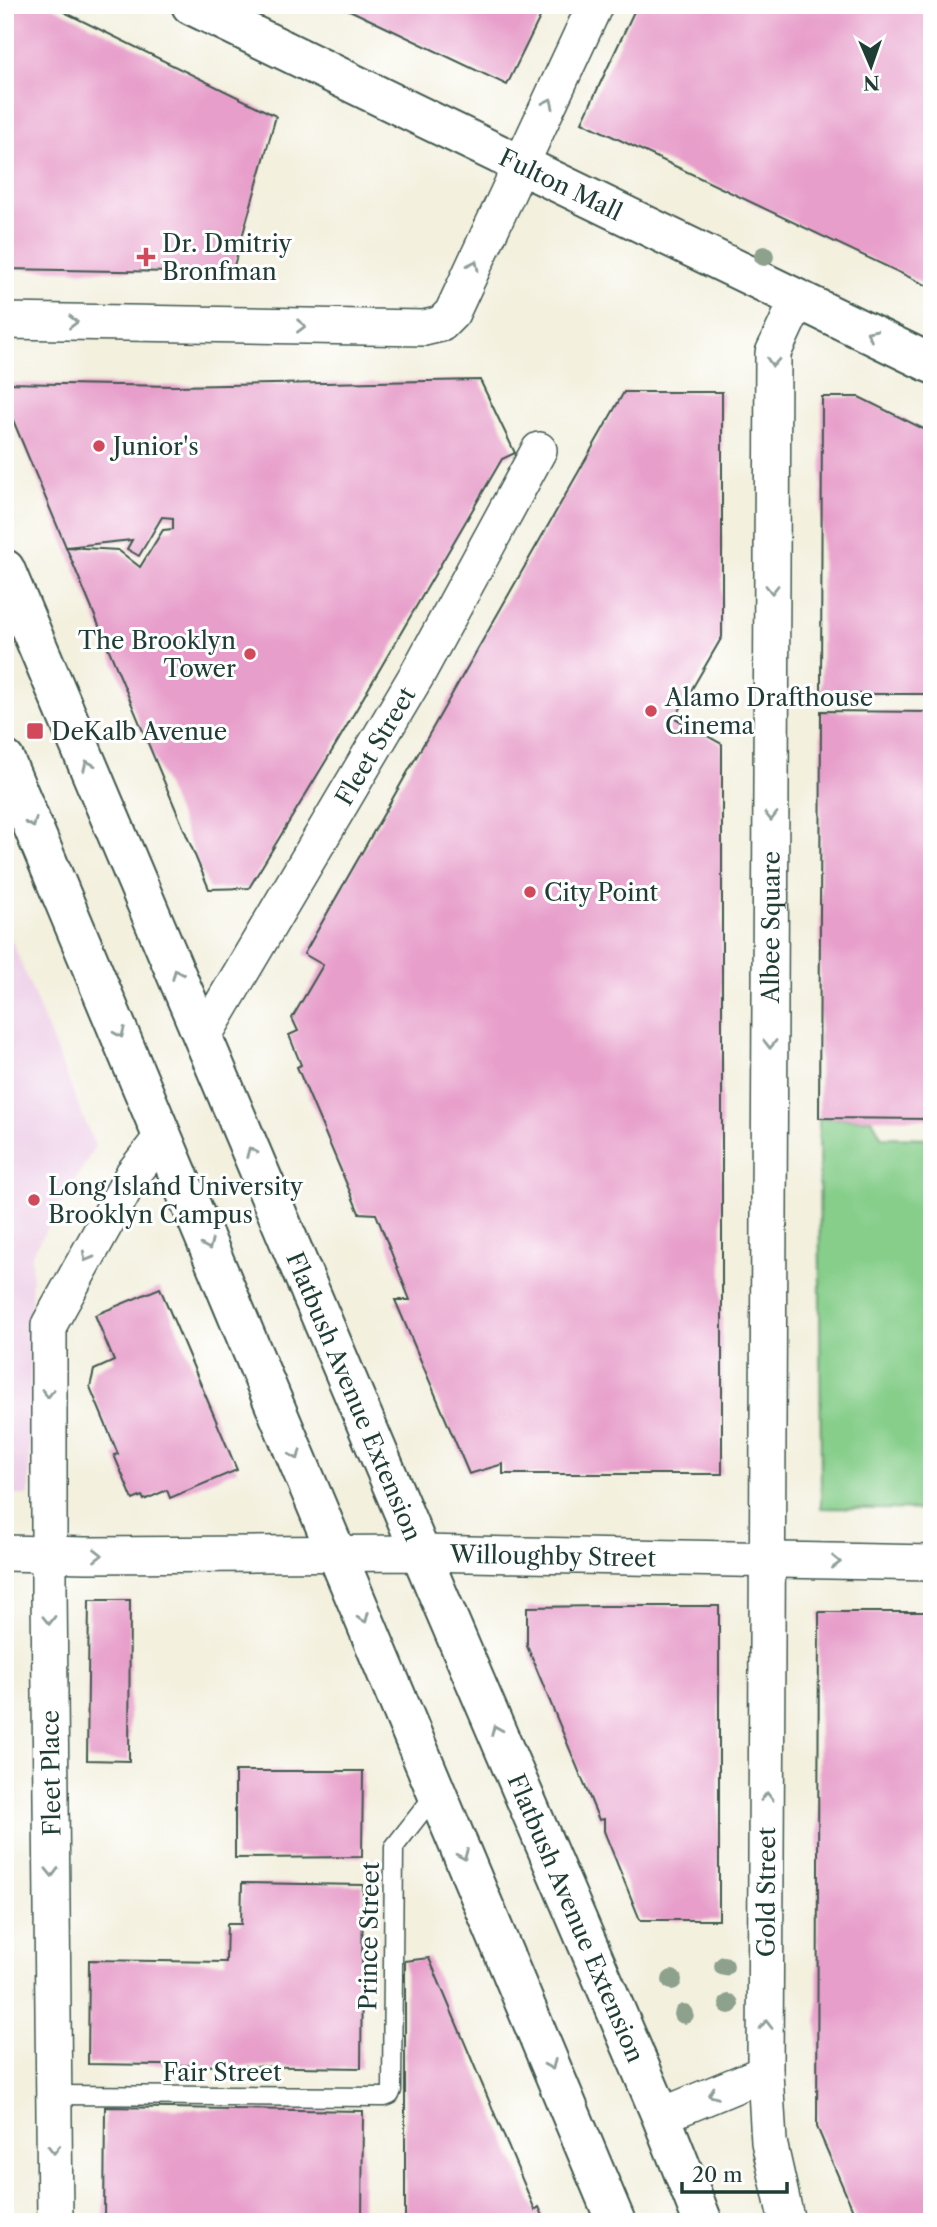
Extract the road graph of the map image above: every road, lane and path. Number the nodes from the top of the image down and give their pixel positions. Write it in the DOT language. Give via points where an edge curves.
graph roads {
  1 [pos="191,5"];
  2 [pos="595,5"];
  3 [pos="520,165"];
  4 [pos="798,299"];
  5 [pos="5,321"];
  6 [pos="932,364"];
  7 [pos="539,450"];
  8 [pos="5,569"];
  9 [pos="5,760"];
  10 [pos="203,1037"];
  11 [pos="162,1137"];
  12 [pos="5,1552"];
  13 [pos="421,1553"];
  14 [pos="50,1554"];
  15 [pos="338,1555"];
  16 [pos="768,1561"];
  17 [pos="932,1563"];
  18 [pos="437,1792"];
  19 [pos="765,2073"];
  20 [pos="54,2095"];
  21 [pos="390,2095"];
  22 [pos="661,2116"];
  23 [pos="55,2222"];
  24 [pos="616,2222"];
  25 [pos="703,2222"];
  26 [pos="787,2222"];
  1 -- 3 [label="main road, Fulton Mall"];
  3 -- 2 [label="street, one-way"];
  3 -- 4 [label="main road, Fulton Mall"];
  5 -- 3 [label="street, one-way" via="424,328 441,324 452,313"];
  6 -- 4 [label="main road, Fulton Mall, one-way"];
  4 -- 16 [label="street, Albee Square, one-way" via="773,353"];
  7 -- 10 [label="street, Fleet Street" via="418,673"];
  10 -- 8 [label="main road, Flatbush Avenue Extension, one-way"];
  9 -- 11 [label="main road, one-way"];
  13 -- 10 [label="main road, Flatbush Avenue Extension, one-way"];
  11 -- 14 [label="street, Fleet Place, one-way" via="133,1174 49,1325"];
  11 -- 15 [label="main road, one-way"];
  12 -- 14 [label="street, Willoughby Street"];
  13 -- 15 [label="street, Willoughby Street"];
  13 -- 16 [label="street, Willoughby Street"];
  22 -- 13 [label="main road, Flatbush Avenue Extension, one-way"];
  14 -- 15 [label="street, Willoughby Street, one-way"];
  14 -- 20 [label="street, Fleet Place, one-way"];
  15 -- 18 [label="main road, one-way"];
  16 -- 17 [label="street, Willoughby Street, one-way"];
  19 -- 16 [label="street, Gold Street, one-way"];
  18 -- 21 [label="lane, Prince Street" via="394,1847"];
  18 -- 24 [label="main road, one-way"];
  19 -- 22 [label="street, one-way"];
  19 -- 26 [label="street, Gold Street" via="769,2142"];
  20 -- 21 [label="lane, Fair Street"];
  20 -- 23 [label="street, Fleet Place, one-way"];
  22 -- 25 [label="main road, Flatbush Avenue Extension"];
}
